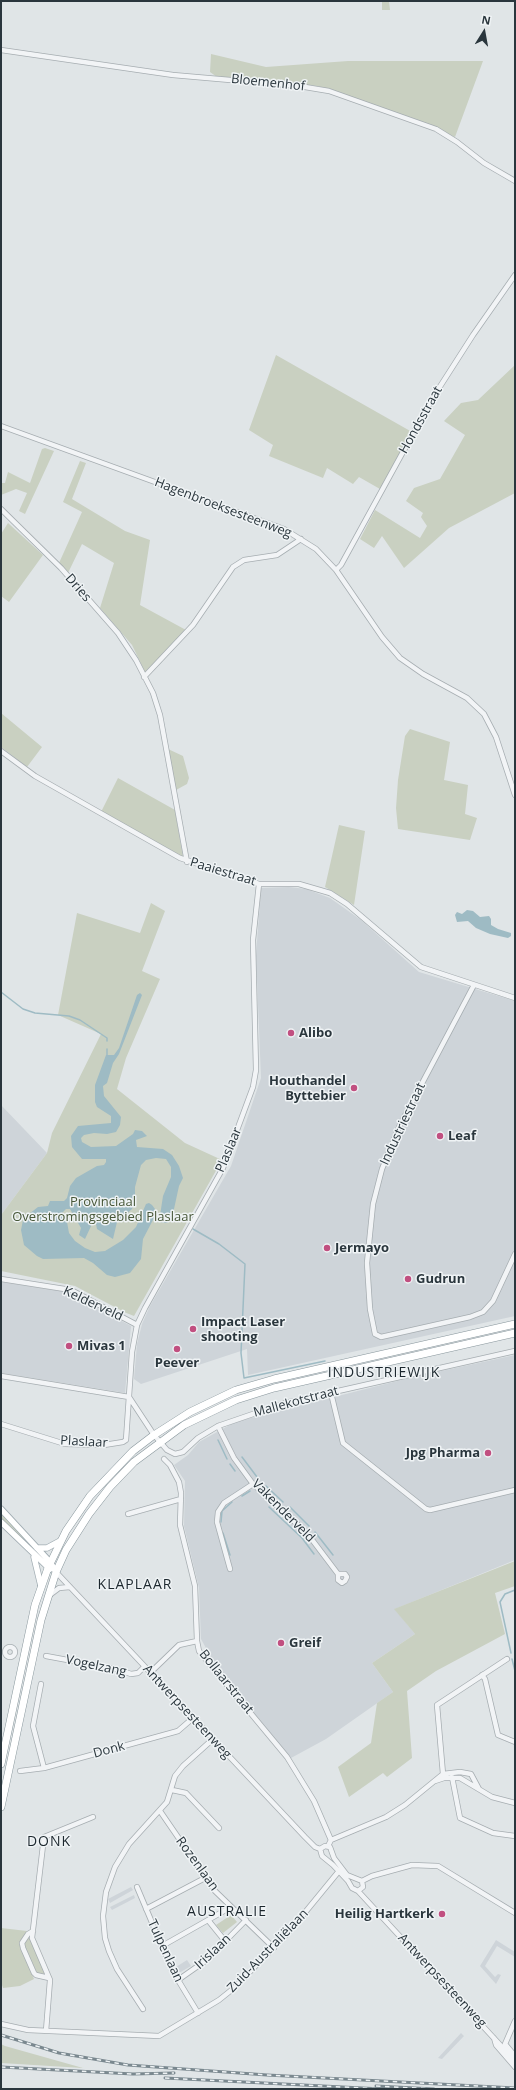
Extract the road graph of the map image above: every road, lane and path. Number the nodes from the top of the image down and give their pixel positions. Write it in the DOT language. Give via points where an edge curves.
graph roads {
  1 [pos="1,50"];
  2 [pos="515,181"];
  3 [pos="515,275"];
  4 [pos="1,426"];
  5 [pos="1,509"];
  6 [pos="301,539"];
  7 [pos="336,570"];
  8 [pos="144,677"];
  9 [pos="1,751"];
  10 [pos="515,795"];
  11 [pos="187,862"];
  12 [pos="259,884"];
  13 [pos="474,985"];
  14 [pos="515,998"];
  15 [pos="515,1254"];
  16 [pos="1,1279"];
  17 [pos="515,1324"];
  18 [pos="137,1325"];
  19 [pos="515,1333"];
  20 [pos="515,1351"];
  21 [pos="1,1376"];
  22 [pos="331,1392"];
  23 [pos="129,1397"];
  24 [pos="1,1424"];
  25 [pos="218,1426"];
  26 [pos="154,1434"];
  27 [pos="160,1441"];
  28 [pos="164,1459"];
  29 [pos="253,1484"];
  30 [pos="515,1490"];
  31 [pos="181,1499"];
  32 [pos="1,1509"];
  33 [pos="128,1514"];
  34 [pos="1,1522"];
  35 [pos="60,1541"];
  36 [pos="37,1548"];
  37 [pos="34,1554"];
  38 [pos="49,1565"];
  39 [pos="230,1569"];
  40 [pos="56,1572"];
  41 [pos="338,1574"];
  42 [pos="41,1586"];
  43 [pos="70,1587"];
  44 [pos="46,1601"];
  45 [pos="197,1641"];
  46 [pos="1,1645"];
  47 [pos="6,1649"];
  48 [pos="46,1656"];
  49 [pos="506,1659"];
  50 [pos="144,1667"];
  51 [pos="150,1672"];
  52 [pos="482,1675"];
  53 [pos="41,1684"];
  54 [pos="193,1718"];
  55 [pos="213,1739"];
  56 [pos="515,1742"];
  57 [pos="1,1764"];
  58 [pos="44,1768"];
  59 [pos="20,1770"];
  60 [pos="443,1774"];
  61 [pos="452,1778"];
  62 [pos="435,1781"];
  63 [pos="4,1782"];
  64 [pos="478,1789"];
  65 [pos="172,1790"];
  66 [pos="515,1803"];
  67 [pos="1,1807"];
  68 [pos="160,1811"];
  69 [pos="92,1818"];
  70 [pos="219,1828"];
  71 [pos="515,1836"];
  72 [pos="331,1840"];
  73 [pos="328,1846"];
  74 [pos="320,1849"];
  75 [pos="339,1871"];
  76 [pos="205,1878"];
  77 [pos="362,1881"];
  78 [pos="137,1887"];
  79 [pos="358,1891"];
  80 [pos="232,1907"];
  81 [pos="146,1909"];
  82 [pos="515,1913"];
  83 [pos="208,1920"];
  84 [pos="246,1920"];
  85 [pos="32,1931"];
  86 [pos="225,1941"];
  87 [pos="162,1946"];
  88 [pos="274,1948"];
  89 [pos="49,1978"];
  90 [pos="178,1980"];
  91 [pos="143,2009"];
  92 [pos="198,2013"];
  93 [pos="515,2020"];
  94 [pos="1,2024"];
  95 [pos="46,2031"];
  96 [pos="493,2036"];
  97 [pos="515,2056"];
  98 [pos="515,2061"];
  99 [pos="515,2067"];
  1 -- 2 [label="street, Bloemenhof" via="172,75 329,91 436,129 484,163"];
  3 -- 7 [label="street, Hondsstraat" via="432,399"];
  4 -- 6 [label="street, Hagenbroeksesteenweg" via="277,526"];
  5 -- 8 [label="street, Dries" via="61,568 118,633"];
  6 -- 7 [label="street, Hagenbroeksesteenweg" via="316,549"];
  6 -- 8 [label="street" via="277,554 244,560 233,567 193,625"];
  7 -- 10 [label="street, Hagenbroeksesteenweg" via="382,637 400,658 423,674 464,696 484,714 496,737"];
  8 -- 11 [label="street, Dries" via="160,715"];
  9 -- 11 [label="street, Paaiestraat" via="35,776"];
  11 -- 12 [label="street, Paaiestraat"];
  12 -- 13 [label="street, Paaiestraat" via="299,884 330,893 352,908 421,967"];
  12 -- 18 [label="street, Plaslaar" via="253,940 256,1070 253,1088 223,1168"];
  13 -- 14 [label="street, Paaiestraat"];
  13 -- 15 [label="street, Industriestraat" via="400,1125 382,1169 373,1204 367,1264 370,1309 375,1334 381,1337 483,1312 493,1301"];
  16 -- 18 [label="street, Kelderveld" via="71,1290"];
  17 -- 26 [label="highway" via="254,1384 206,1403"];
  18 -- 23 [label="street, Plaslaar"];
  19 -- 27 [label="highway" via="255,1394 206,1413"];
  20 -- 22 [label="street, Mallekotstraat"];
  21 -- 23 [label="street"];
  22 -- 25 [label="street, Mallekotstraat" via="285,1403"];
  22 -- 30 [label="street" via="344,1443 426,1509"];
  23 -- 24 [label="street, Plaslaar" via="127,1437 123,1442 104,1445 65,1444"];
  23 -- 26 [label="street"];
  25 -- 27 [label="street, Mallekotstraat" via="179,1453 170,1452"];
  25 -- 29 [label="street, Vakenderveld" via="234,1458"];
  26 -- 27 [label="street, Mallekotstraat"];
  26 -- 35 [label="highway" via="100,1485"];
  27 -- 40 [label="highway" via="134,1462 99,1499 76,1534"];
  28 -- 31 [label="street, Bollaarstraat" via="179,1482"];
  29 -- 39 [label="street" via="224,1503 218,1512 217,1522"];
  29 -- 41 [label="street, Vakenderveld" via="308,1533"];
  31 -- 33 [label="street"];
  31 -- 45 [label="street, Bollaarstraat" via="181,1533 195,1586"];
  32 -- 36 [label="main road, Antwerpsesteenweg"];
  34 -- 37 [label="main road, Antwerpsesteenweg"];
  35 -- 36 [label="main road" via="47,1548"];
  35 -- 38 [label="highway"];
  36 -- 38 [label="main road, Antwerpsesteenweg"];
  37 -- 38 [label="main road, Antwerpsesteenweg"];
  37 -- 42 [label="main road"];
  38 -- 40 [label="main road, Antwerpsesteenweg"];
  38 -- 42 [label="highway"];
  40 -- 43 [label="street, Antwerpsesteenweg"];
  40 -- 44 [label="highway"];
  42 -- 57 [label="highway"];
  43 -- 44 [label="street" via="57,1589"];
  43 -- 50 [label="street, Antwerpsesteenweg"];
  44 -- 63 [label="highway"];
  45 -- 51 [label="street" via="179,1645"];
  45 -- 72 [label="street, Bollaarstraat" via="199,1650 299,1774 314,1800"];
  46 -- 47 [label="street"];
  48 -- 50 [label="street, Vogelzang" via="131,1674 138,1673"];
  49 -- 52 [label="street"];
  50 -- 51 [label="street, Antwerpsesteenweg"];
  51 -- 54 [label="street, Antwerpsesteenweg"];
  52 -- 56 [label="street" via="498,1735"];
  52 -- 60 [label="street" via="437,1705"];
  53 -- 58 [label="street" via="33,1726"];
  54 -- 55 [label="street, Antwerpsesteenweg"];
  54 -- 58 [label="street, Donk" via="178,1732"];
  55 -- 65 [label="street" via="178,1771"];
  55 -- 74 [label="street, Antwerpsesteenweg" via="313,1845"];
  58 -- 59 [label="street, Donk"];
  60 -- 62 [label="street"];
  60 -- 64 [label="street" via="471,1774"];
  61 -- 62 [label="street"];
  61 -- 64 [label="street" via="464,1780"];
  61 -- 71 [label="street" via="460,1818 493,1833"];
  62 -- 72 [label="street" via="386,1817"];
  63 -- 67 [label="highway"];
  64 -- 66 [label="street" via="492,1797"];
  65 -- 68 [label="street"];
  65 -- 70 [label="street" via="186,1793"];
  68 -- 76 [label="street, Rozenlaan"];
  68 -- 91 [label="street" via="129,1844 117,1863 109,1881 103,1912 109,1951 117,1969"];
  69 -- 85 [label="street" via="44,1836"];
  72 -- 73 [label="street"];
  73 -- 74 [label="street"];
  73 -- 77 [label="street" via="332,1848 334,1858 347,1875"];
  74 -- 75 [label="street, Antwerpsesteenweg" via="322,1856"];
  75 -- 79 [label="street, Antwerpsesteenweg" via="352,1888"];
  75 -- 88 [label="street, Zuid-Australiëlaan"];
  76 -- 80 [label="street, Rozenlaan"];
  76 -- 81 [label="street"];
  77 -- 79 [label="street" via="362,1887"];
  77 -- 82 [label="street" via="412,1865 438,1866"];
  78 -- 81 [label="street, Tulpenlaan"];
  79 -- 96 [label="street, Antwerpsesteenweg"];
  80 -- 83 [label="street"];
  80 -- 84 [label="street, Rozenlaan"];
  81 -- 87 [label="street, Tulpenlaan"];
  83 -- 86 [label="street"];
  83 -- 87 [label="street"];
  84 -- 86 [label="street, Irislaan"];
  84 -- 88 [label="street, Rozenlaan"];
  85 -- 89 [label="street" via="32,1938"];
  85 -- 89 [label="street" via="22,1943 23,1948 36,1975"];
  86 -- 90 [label="street, Irislaan" via="208,1959"];
  87 -- 90 [label="street, Tulpenlaan"];
  88 -- 92 [label="street, Zuid-Australiëlaan" via="234,1988"];
  89 -- 95 [label="street"];
  90 -- 92 [label="street, Tulpenlaan"];
  92 -- 95 [label="street, Zuid-Australiëlaan" via="155,2037"];
  93 -- 97 [label="street" via="505,2044"];
  94 -- 95 [label="street, Zuid-Australiëlaan"];
  96 -- 98 [label="street, Antwerpsesteenweg"];
  96 -- 99 [label="street, Antwerpsesteenweg" via="496,2045"];
}
